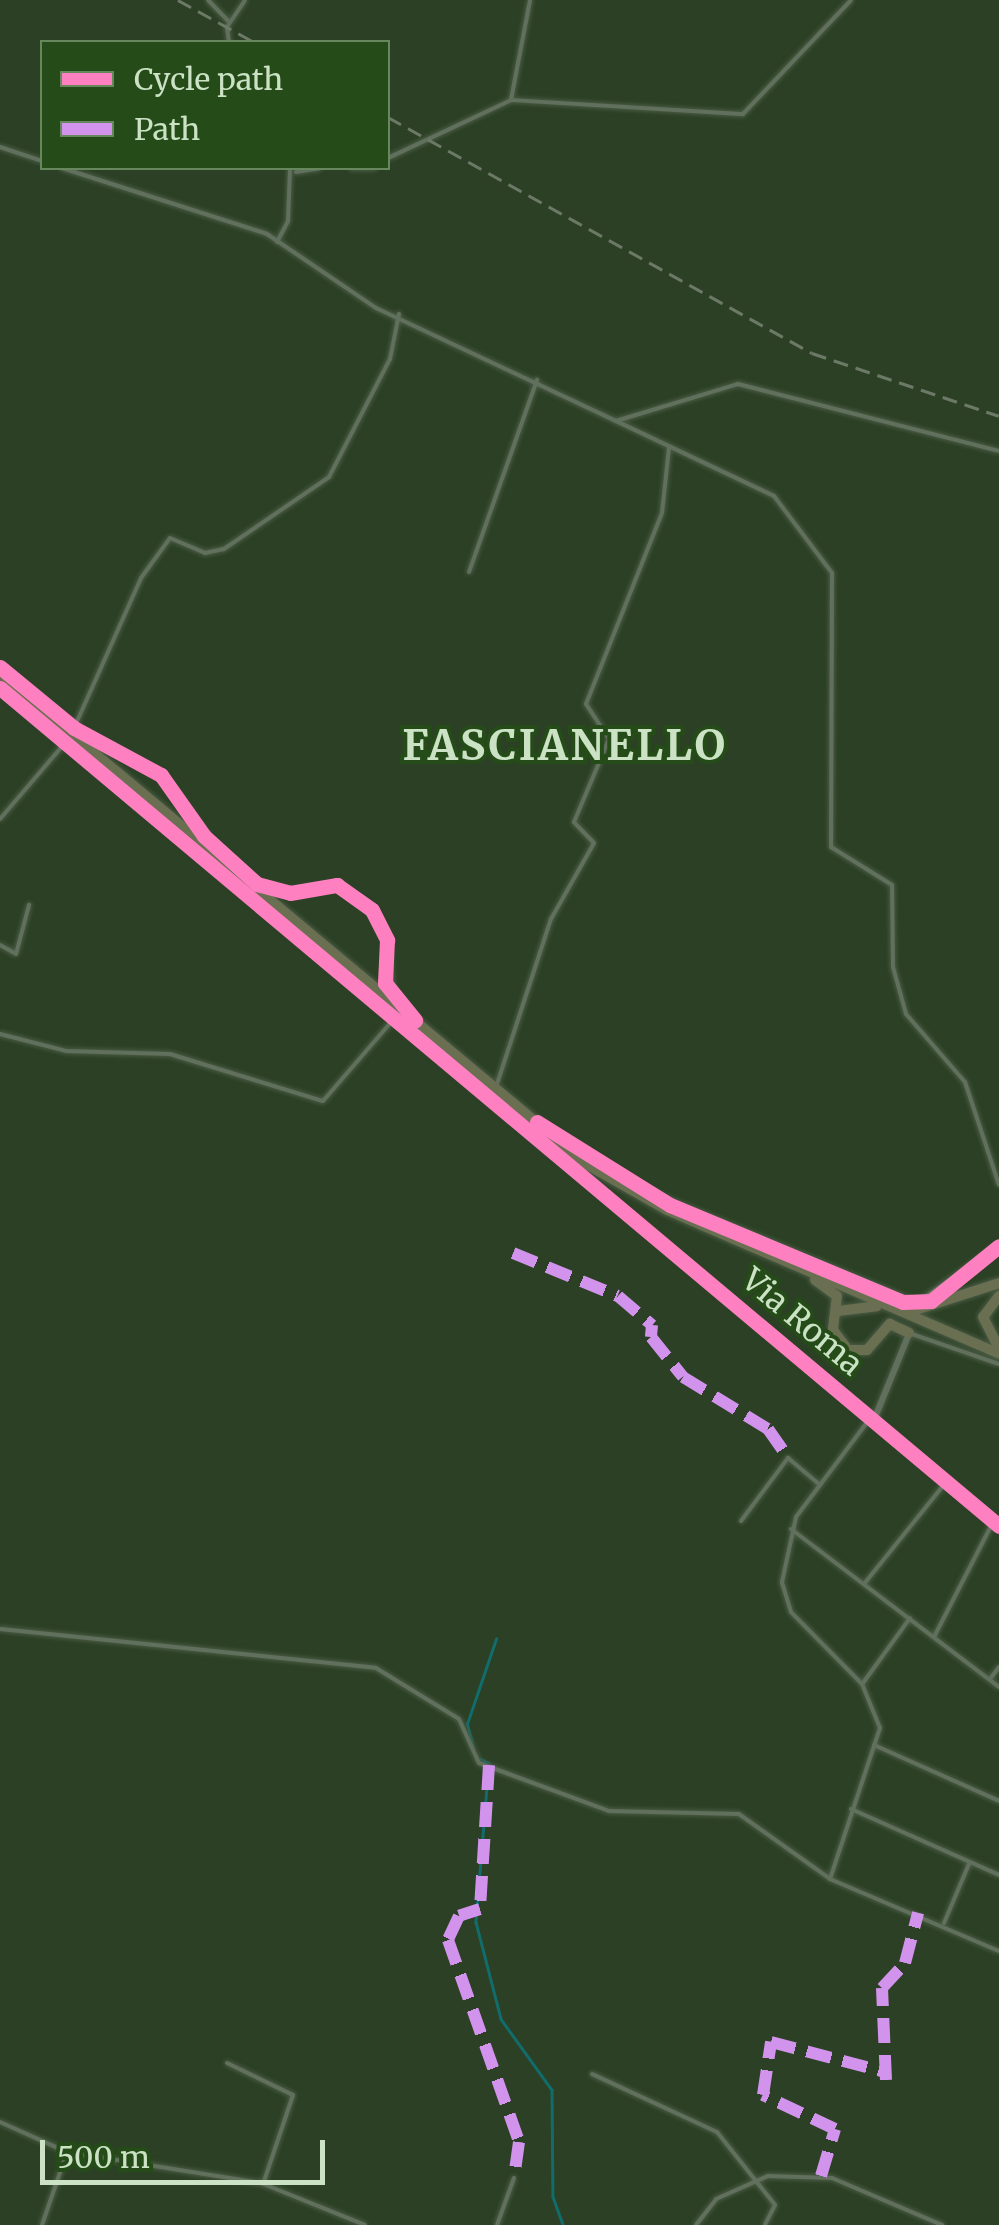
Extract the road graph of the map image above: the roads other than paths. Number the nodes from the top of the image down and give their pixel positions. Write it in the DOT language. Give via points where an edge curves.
graph roads {
  1 [pos="208,0"];
  2 [pos="246,0"];
  3 [pos="530,0"];
  4 [pos="851,0"];
  5 [pos="229,22"];
  6 [pos="229,40"];
  7 [pos="511,100"];
  8 [pos="0,147"];
  9 [pos="390,157"];
  10 [pos="40,160"];
  11 [pos="68,170"];
  12 [pos="292,170"];
  13 [pos="276,242"];
  14 [pos="399,314"];
  15 [pos="537,380"];
  16 [pos="616,421"];
  17 [pos="670,447"];
  18 [pos="999,451"];
  19 [pos="469,572"];
  20 [pos="0,666"];
  21 [pos="0,677"];
  22 [pos="0,688"];
  23 [pos="74,728"];
  24 [pos="65,743"];
  25 [pos="0,819"];
  26 [pos="29,905"];
  27 [pos="0,945"];
  28 [pos="392,1021"];
  29 [pos="0,1034"];
  30 [pos="496,1088"];
  31 [pos="999,1185"];
  32 [pos="998,1247"];
  33 [pos="810,1278"];
  34 [pos="999,1283"];
  35 [pos="999,1296"];
  36 [pos="878,1303"];
  37 [pos="838,1310"];
  38 [pos="910,1333"];
  39 [pos="999,1356"];
  40 [pos="871,1422"];
  41 [pos="947,1482"];
  42 [pos="819,1484"];
  43 [pos="741,1521"];
  44 [pos="996,1524"];
  45 [pos="791,1529"];
  46 [pos="864,1584"];
  47 [pos="910,1618"];
  48 [pos="0,1628"];
  49 [pos="934,1636"];
  50 [pos="999,1667"];
  51 [pos="990,1679"];
  52 [pos="862,1684"];
  53 [pos="999,1687"];
  54 [pos="874,1746"];
  55 [pos="999,1801"];
  56 [pos="850,1809"];
  57 [pos="970,1862"];
  58 [pos="999,1874"];
  59 [pos="830,1879"];
  60 [pos="944,1924"];
  61 [pos="999,1951"];
  62 [pos="227,2063"];
  63 [pos="592,2074"];
  64 [pos="0,2122"];
  65 [pos="68,2152"];
  66 [pos="514,2178"];
  67 [pos="759,2178"];
  68 [pos="263,2184"];
  69 [pos="42,2225"];
  70 [pos="365,2225"];
  71 [pos="497,2225"];
  72 [pos="696,2225"];
  73 [pos="765,2225"];
  74 [pos="942,2225"];
  1 -- 5 [label="street"];
  2 -- 5 [label="street"];
  3 -- 7 [label="street"];
  4 -- 7 [label="street" via="743,114"];
  5 -- 6 [label="street"];
  7 -- 9 [label="street"];
  8 -- 10 [label="street"];
  11 -- 13 [label="street"];
  12 -- 13 [label="street"];
  13 -- 14 [label="street" via="302,267"];
  14 -- 15 [label="street"];
  14 -- 23 [label="street" via="390,359 330,477 224,549 204,554 172,535 141,578"];
  15 -- 16 [label="street"];
  15 -- 19 [label="street"];
  16 -- 17 [label="street"];
  16 -- 18 [label="street" via="738,384"];
  17 -- 30 [label="street" via="662,513 586,704 609,739 574,822 594,843 552,919"];
  17 -- 31 [label="street" via="774,496 832,573 831,846 892,885 893,967 906,1014 965,1082"];
  20 -- 23 [label="street"];
  21 -- 33 [label="highway" via="530,1130 665,1214"];
  21 -- 36 [label="highway" via="544,1135 668,1210"];
  22 -- 24 [label="street, Via Roma"];
  23 -- 30 [label="street" via="161,775 204,836 257,884 290,893 337,885 372,910 387,940 391,997"];
  24 -- 25 [label="street"];
  24 -- 28 [label="street, Via Roma"];
  26 -- 27 [label="street" via="16,954"];
  28 -- 29 [label="street" via="323,1101 170,1054 66,1051"];
  28 -- 40 [label="street, Via Roma"];
  30 -- 32 [label="street" via="589,1159 670,1205 903,1302 931,1301"];
  33 -- 36 [label="highway"];
  33 -- 37 [label="highway" via="833,1291"];
  34 -- 36 [label="highway" via="925,1312"];
  35 -- 39 [label="highway" via="983,1326"];
  36 -- 37 [label="highway"];
  36 -- 39 [label="highway"];
  37 -- 38 [label="highway" via="833,1330 848,1350 867,1350 890,1324"];
  38 -- 39 [label="street"];
  38 -- 40 [label="street"];
  40 -- 41 [label="street, Via Roma"];
  40 -- 42 [label="street"];
  41 -- 44 [label="street, Via Roma"];
  41 -- 46 [label="street"];
  42 -- 43 [label="street" via="788,1458"];
  42 -- 45 [label="street"];
  44 -- 49 [label="street"];
  45 -- 46 [label="street"];
  45 -- 52 [label="street" via="784,1598"];
  46 -- 47 [label="street"];
  47 -- 49 [label="street"];
  47 -- 52 [label="street"];
  48 -- 59 [label="street" via="268,1663 376,1668 459,1718 480,1763 609,1812 739,1814"];
  49 -- 51 [label="street"];
  50 -- 51 [label="street"];
  51 -- 53 [label="street"];
  52 -- 54 [label="street" via="880,1728"];
  54 -- 55 [label="street"];
  54 -- 56 [label="street"];
  56 -- 57 [label="street"];
  56 -- 59 [label="street"];
  57 -- 58 [label="street"];
  57 -- 60 [label="street"];
  59 -- 60 [label="street"];
  60 -- 61 [label="street"];
  62 -- 68 [label="street" via="293,2095"];
  63 -- 67 [label="street" via="717,2132"];
  64 -- 65 [label="street"];
  65 -- 68 [label="street"];
  65 -- 69 [label="street"];
  66 -- 71 [label="street"];
  67 -- 72 [label="street" via="716,2199"];
  67 -- 73 [label="street" via="776,2206"];
  67 -- 74 [label="street" via="832,2178"];
  68 -- 70 [label="street"];
}
